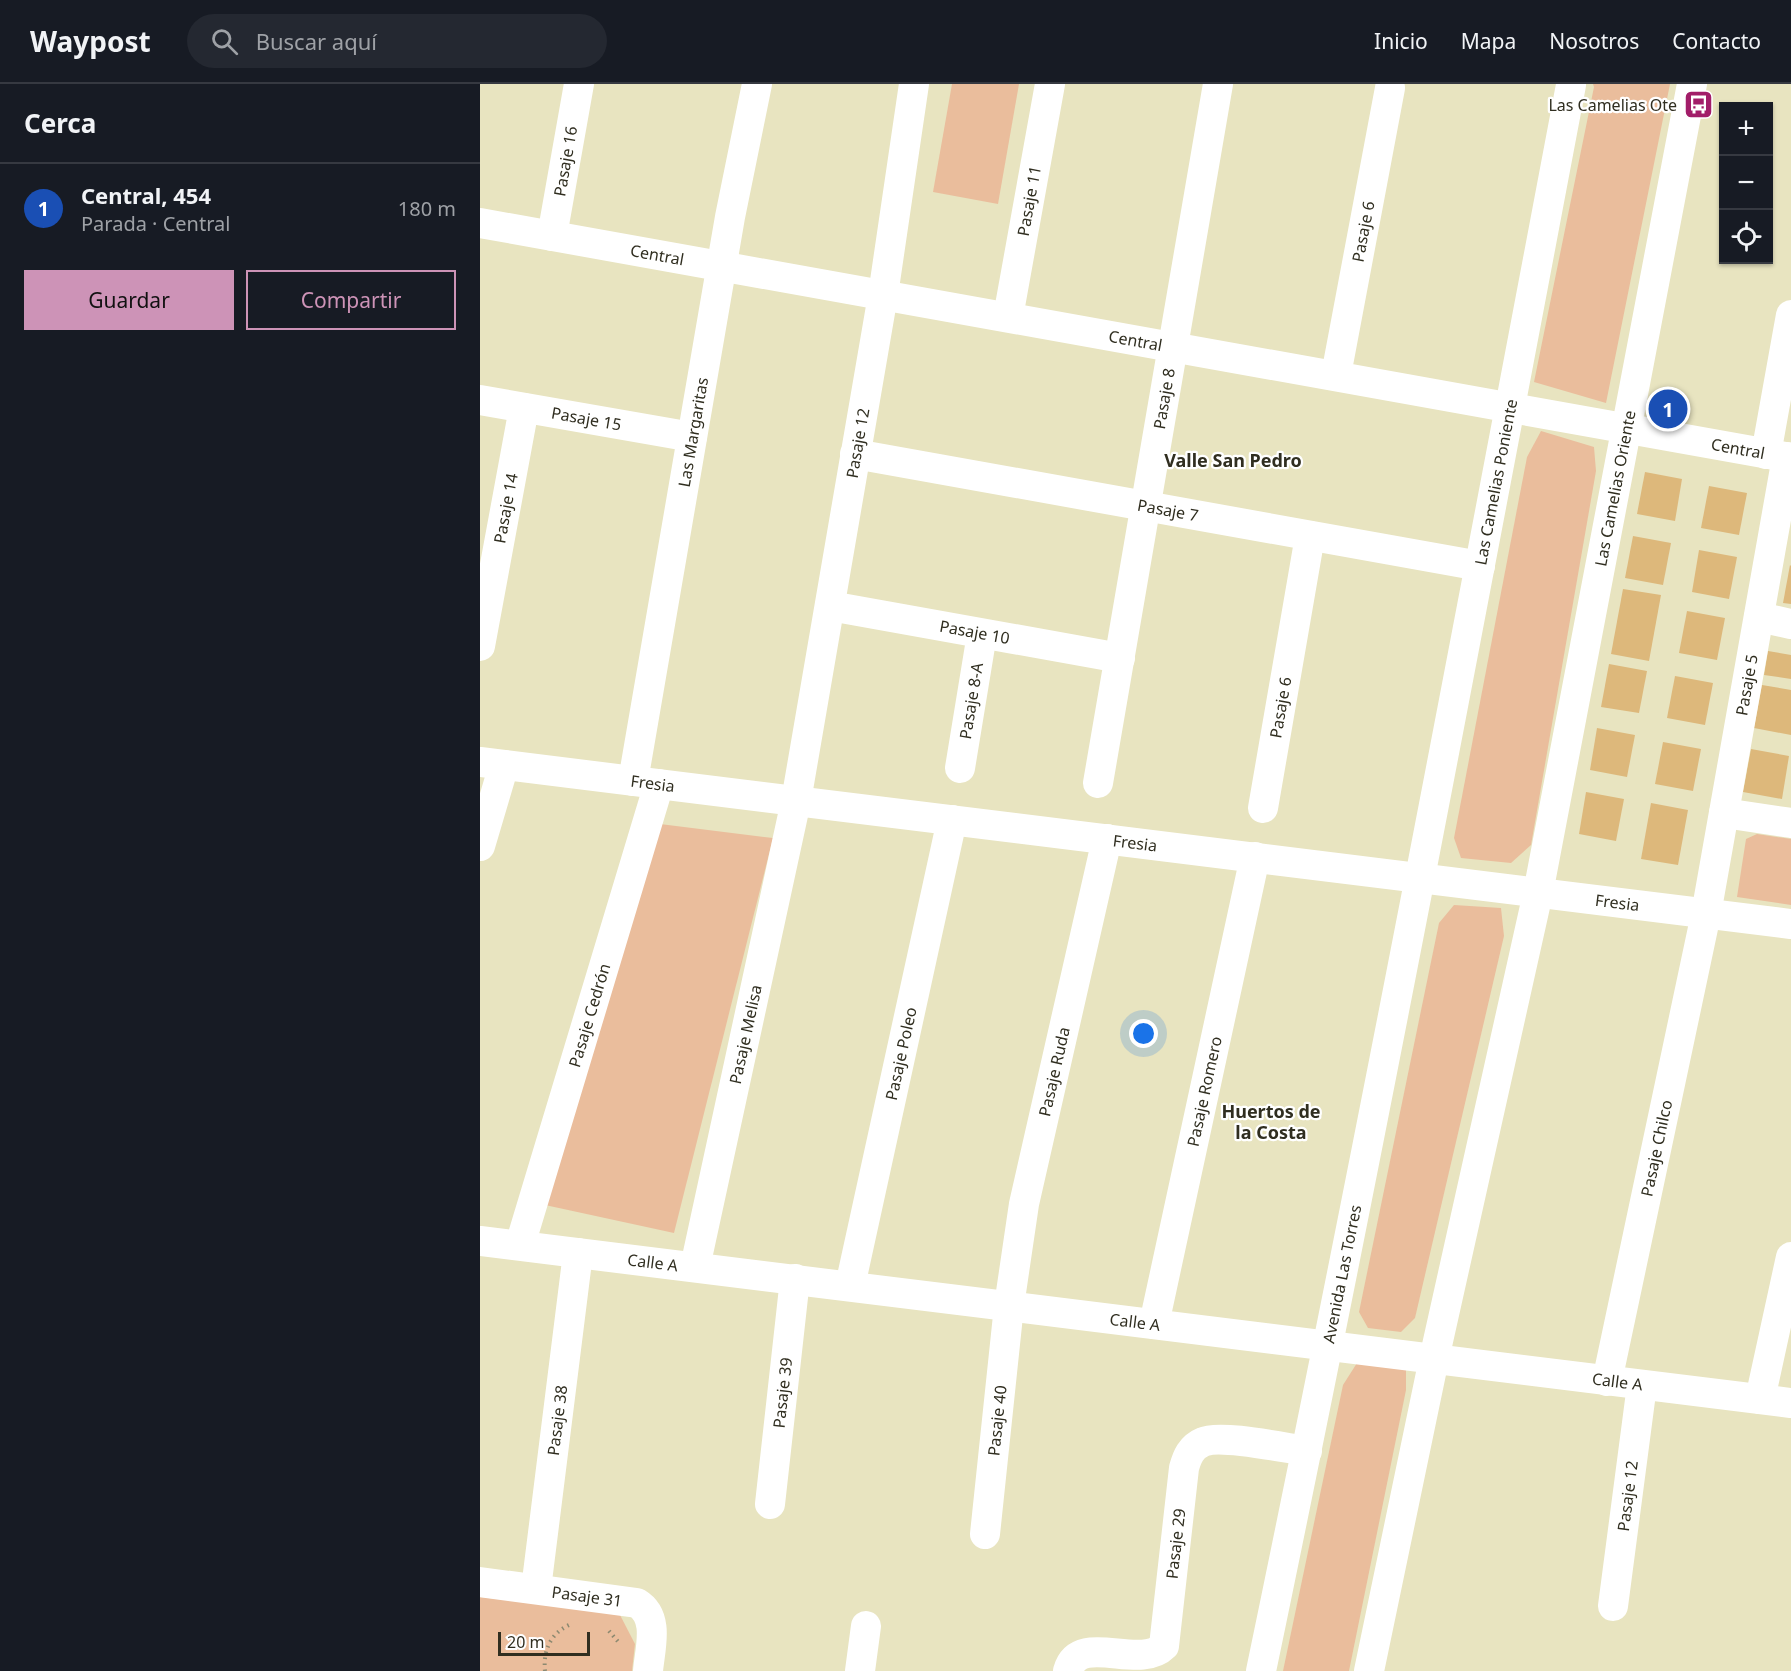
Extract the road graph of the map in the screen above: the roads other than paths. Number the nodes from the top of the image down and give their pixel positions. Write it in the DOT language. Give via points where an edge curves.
graph roads {
  1 [pos="579,84"];
  2 [pos="757,84"];
  3 [pos="914,84"];
  4 [pos="1050,84"];
  5 [pos="1218,84"];
  6 [pos="1692,84"];
  7 [pos="1571,85"];
  8 [pos="1390,88"];
  9 [pos="480,224"];
  10 [pos="552,236"];
  11 [pos="721,266"];
  12 [pos="883,295"];
  13 [pos="1791,315"];
  14 [pos="1008,317"];
  15 [pos="1173,347"];
  16 [pos="1336,375"];
  17 [pos="480,400"];
  18 [pos="1510,407"];
  19 [pos="524,408"];
  20 [pos="1626,427"];
  21 [pos="692,437"];
  22 [pos="855,454"];
  23 [pos="1781,456"];
  24 [pos="1146,506"];
  25 [pos="1310,536"];
  26 [pos="1480,566"];
  27 [pos="830,606"];
  28 [pos="1759,617"];
  29 [pos="1791,624"];
  30 [pos="982,634"];
  31 [pos="480,646"];
  32 [pos="1120,658"];
  33 [pos="492,763"];
  34 [pos="960,768"];
  35 [pos="646,782"];
  36 [pos="1098,783"];
  37 [pos="796,801"];
  38 [pos="1263,808"];
  39 [pos="1724,813"];
  40 [pos="952,820"];
  41 [pos="1791,823"];
  42 [pos="1107,839"];
  43 [pos="480,846"];
  44 [pos="1254,857"];
  45 [pos="1420,878"];
  46 [pos="1538,893"];
  47 [pos="1706,914"];
  48 [pos="1791,924"];
  49 [pos="480,1240"];
  50 [pos="520,1245"];
  51 [pos="578,1252"];
  52 [pos="1791,1257"];
  53 [pos="695,1267"];
  54 [pos="795,1279"];
  55 [pos="850,1286"];
  56 [pos="1009,1306"];
  57 [pos="1154,1324"];
  58 [pos="1329,1346"];
  59 [pos="1434,1359"];
  60 [pos="1607,1381"];
  61 [pos="1642,1385"];
  62 [pos="1760,1399"];
  63 [pos="1791,1403"];
  64 [pos="1307,1451"];
  65 [pos="770,1504"];
  66 [pos="985,1534"];
  67 [pos="480,1582"];
  68 [pos="536,1589"];
  69 [pos="1613,1606"];
  70 [pos="866,1626"];
  71 [pos="648,1671"];
  72 [pos="860,1671"];
  73 [pos="1068,1671"];
  74 [pos="1261,1671"];
  75 [pos="1369,1671"];
  1 -- 10 [label="street, Pasaje 16"];
  2 -- 11 [label="street, Las Margaritas"];
  3 -- 12 [label="street, Pasaje 12"];
  4 -- 14 [label="street, Pasaje 11"];
  5 -- 15 [label="street, Pasaje 8"];
  6 -- 20 [label="street, Las Camelias Oriente"];
  7 -- 18 [label="street, Las Camelias Poniente"];
  8 -- 16 [label="street, Pasaje 6"];
  9 -- 10 [label="street, Central"];
  10 -- 11 [label="street, Central"];
  11 -- 12 [label="street, Central"];
  11 -- 21 [label="street, Las Margaritas"];
  12 -- 14 [label="street, Central"];
  12 -- 22 [label="street, Pasaje 12"];
  13 -- 23 [label="street, Pasaje 5"];
  14 -- 15 [label="street, Central"];
  15 -- 16 [label="street, Central"];
  15 -- 24 [label="street, Pasaje 8"];
  16 -- 18 [label="street, Central"];
  17 -- 19 [label="street, Pasaje 15"];
  18 -- 20 [label="street, Central"];
  18 -- 26 [label="street, Las Camelias Poniente"];
  19 -- 21 [label="street, Pasaje 15"];
  19 -- 31 [label="street, Pasaje 14"];
  20 -- 23 [label="street, Central"];
  20 -- 46 [label="street, Las Camelias Oriente"];
  21 -- 35 [label="street, Las Margaritas"];
  22 -- 24 [label="street, Pasaje 7"];
  22 -- 27 [label="street, Pasaje 12"];
  23 -- 28 [label="street, Pasaje 5"];
  24 -- 25 [label="street, Pasaje 7"];
  24 -- 32 [label="street, Pasaje 8"];
  25 -- 26 [label="street, Pasaje 7"];
  25 -- 38 [label="street, Pasaje 6"];
  26 -- 45 [label="street, Las Camelias Poniente"];
  27 -- 30 [label="street, Pasaje 10"];
  27 -- 37 [label="street, Pasaje 12"];
  28 -- 29 [label="street"];
  28 -- 39 [label="street, Pasaje 5"];
  30 -- 32 [label="street, Pasaje 10"];
  30 -- 34 [label="street, Pasaje 8-A"];
  32 -- 36 [label="street, Pasaje 8"];
  33 -- 35 [label="street, Fresia"];
  33 -- 43 [label="street"];
  35 -- 37 [label="street, Fresia"];
  35 -- 50 [label="street, Pasaje Cedrón"];
  37 -- 40 [label="street, Fresia"];
  37 -- 53 [label="street, Pasaje Melisa"];
  39 -- 41 [label="street"];
  39 -- 47 [label="street, Pasaje 5"];
  40 -- 42 [label="street, Fresia"];
  40 -- 55 [label="street, Pasaje Poleo"];
  42 -- 44 [label="street, Fresia"];
  42 -- 56 [label="street, Pasaje Ruda" via="1024,1204"];
  44 -- 45 [label="street, Fresia"];
  44 -- 57 [label="street, Pasaje Romero"];
  45 -- 46 [label="street, Fresia"];
  45 -- 58 [label="street, Avenida Las Torres"];
  46 -- 47 [label="street, Fresia"];
  46 -- 59 [label="street"];
  47 -- 48 [label="street, Fresia"];
  47 -- 60 [label="street, Pasaje Chilco"];
  49 -- 50 [label="street, Calle A"];
  50 -- 51 [label="street, Calle A"];
  51 -- 53 [label="street, Calle A"];
  51 -- 68 [label="street, Pasaje 38"];
  52 -- 62 [label="street"];
  53 -- 54 [label="street, Calle A"];
  54 -- 55 [label="street, Calle A"];
  54 -- 65 [label="street, Pasaje 39"];
  55 -- 56 [label="street, Calle A"];
  56 -- 57 [label="street, Calle A"];
  56 -- 66 [label="street, Pasaje 40"];
  57 -- 58 [label="street, Calle A"];
  58 -- 59 [label="street, Calle A"];
  58 -- 64 [label="street, Avenida Las Torres"];
  59 -- 60 [label="street, Calle A"];
  59 -- 75 [label="street"];
  60 -- 61 [label="street, Calle A"];
  61 -- 62 [label="street, Calle A"];
  61 -- 69 [label="street, Pasaje 12"];
  62 -- 63 [label="street, Calle A"];
  64 -- 73 [label="street, Pasaje 29" via="1219,1440 1195,1447 1184,1468 1164,1646 1158,1653 1143,1658 1084,1654 1069,1665"];
  64 -- 74 [label="street, Avenida Las Torres"];
  67 -- 68 [label="street"];
  68 -- 71 [label="street, Pasaje 31" via="626,1600 644,1607 652,1623"];
  70 -- 72 [label="street"];
}
